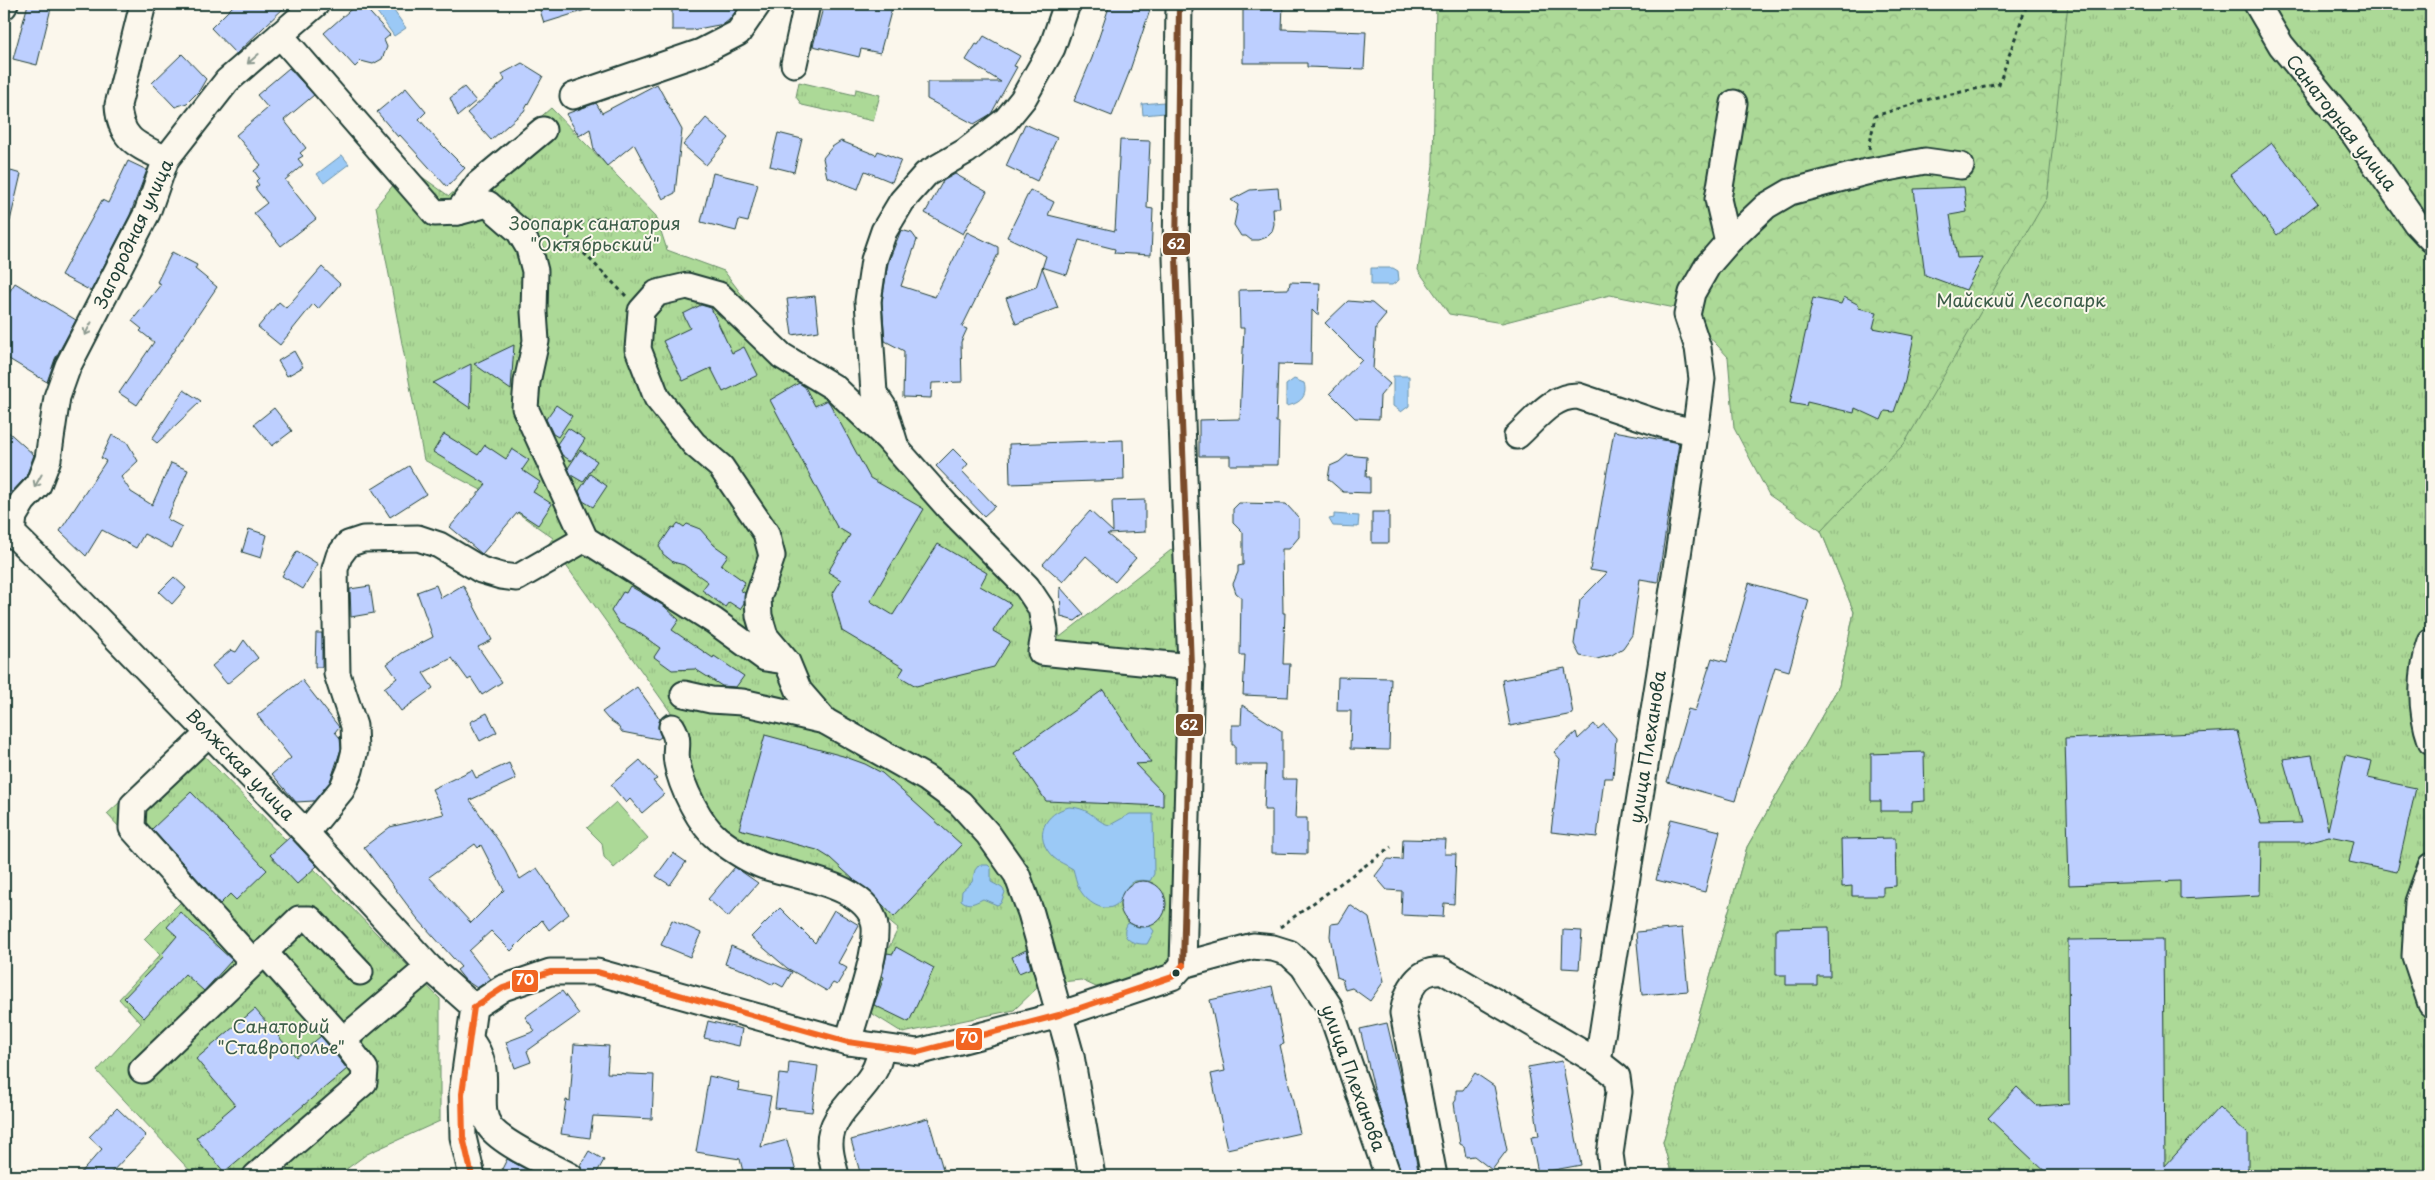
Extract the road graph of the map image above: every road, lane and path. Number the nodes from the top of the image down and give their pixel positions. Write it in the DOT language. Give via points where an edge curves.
graph roads {
  1 [pos="143,4"];
  2 [pos="316,4"];
  3 [pos="758,4"];
  4 [pos="807,4"];
  5 [pos="1067,4"];
  6 [pos="1179,4"];
  7 [pos="2027,4"];
  8 [pos="2257,4"];
  9 [pos="280,36"];
  10 [pos="794,64"];
  11 [pos="573,96"];
  12 [pos="1734,103"];
  13 [pos="542,130"];
  14 [pos="166,159"];
  15 [pos="1961,166"];
  16 [pos="1866,172"];
  17 [pos="458,212"];
  18 [pos="605,216"];
  19 [pos="580,224"];
  20 [pos="567,236"];
  21 [pos="2431,239"];
  22 [pos="1728,242"];
  23 [pos="641,311"];
  24 [pos="1695,432"];
  25 [pos="1517,436"];
  26 [pos="896,448"];
  27 [pos="8,529"];
  28 [pos="585,540"];
  29 [pos="2431,642"];
  30 [pos="787,662"];
  31 [pos="1191,667"];
  32 [pos="684,694"];
  33 [pos="825,720"];
  34 [pos="672,727"];
  35 [pos="209,733"];
  36 [pos="2431,741"];
  37 [pos="306,833"];
  38 [pos="1391,847"];
  39 [pos="2431,866"];
  40 [pos="1253,946"];
  41 [pos="258,957"];
  42 [pos="1183,965"];
  43 [pos="429,968"];
  44 [pos="360,972"];
  45 [pos="2431,1004"];
  46 [pos="474,1007"];
  47 [pos="1059,1015"];
  48 [pos="469,1039"];
  49 [pos="343,1040"];
  50 [pos="848,1042"];
  51 [pos="880,1047"];
  52 [pos="1598,1062"];
  53 [pos="142,1070"];
  54 [pos="256,1176"];
  55 [pos="472,1176"];
  56 [pos="570,1176"];
  57 [pos="836,1176"];
  58 [pos="1092,1176"];
  59 [pos="1388,1176"];
  60 [pos="1434,1176"];
  61 [pos="1613,1176"];
  1 -- 14 [label="street" via="118,105 119,122 133,141"];
  2 -- 9 [label="street, Загородная улица"];
  3 -- 11 [label="street" via="738,33 708,48"];
  4 -- 10 [label="street"];
  5 -- 26 [label="street" via="1052,48 1023,99 1006,120 966,151 926,174 902,200 884,231 874,260 868,301 874,393 884,408"];
  6 -- 31 [label="street" via="1176,258"];
  7 -- 16 [label="path" via="1999,84 1933,98 1875,116"];
  8 -- 21 [label="street, Санаторная улица" via="2281,45 2354,134 2416,223"];
  9 -- 14 [label="street, Загородная улица, one-way" via="227,81"];
  9 -- 17 [label="street" via="435,213"];
  12 -- 22 [label="street" via="1718,198"];
  13 -- 17 [label="street" via="478,184"];
  14 -- 27 [label="street, Загородная улица, one-way" via="147,213 68,366 57,397 48,459 38,485 23,501"];
  15 -- 16 [label="street, улица Плеханова" via="1925,161"];
  16 -- 22 [label="street, улица Плеханова" via="1790,192 1766,206"];
  17 -- 28 [label="street" via="488,204 519,230 529,248 534,271 536,341 525,408"];
  18 -- 19 [label="path"];
  20 -- 23 [label="path"];
  22 -- 24 [label="street, улица Плеханова" via="1708,265 1692,293 1687,315 1698,348 1702,379"];
  23 -- 26 [label="street" via="657,293 687,286 718,295 782,356 835,388"];
  23 -- 30 [label="street" via="638,350 657,398 694,444 721,467 766,533 772,556 758,598 759,616 765,636"];
  24 -- 25 [label="street" via="1578,396 1567,396 1553,402"];
  24 -- 52 [label="street, улица Плеханова" via="1644,784 1619,916"];
  26 -- 31 [label="street" via="948,507 1028,586 1041,608 1045,630 1041,652"];
  27 -- 35 [label="street, Волжская улица"];
  28 -- 30 [label="street" via="714,621 764,658"];
  28 -- 37 [label="street" via="517,578 481,570 439,545 418,538 363,538 348,544 335,568 337,674 354,726 355,750 342,789"];
  29 -- 36 [label="street" via="2422,684 2426,727"];
  30 -- 33 [label="street" via="799,691"];
  31 -- 42 [label="street"];
  32 -- 33 [label="street" via="742,702"];
  33 -- 47 [label="street" via="926,778 960,803 988,834 1017,874"];
  34 -- 50 [label="street" via="678,737 676,760 680,777 696,812 717,838 763,866 829,884 846,892 868,910 875,925 874,945"];
  35 -- 37 [label="street, Волжская улица"];
  35 -- 41 [label="street" via="133,805 132,828"];
  37 -- 43 [label="street, Волжская улица"];
  38 -- 40 [label="path"];
  39 -- 45 [label="street" via="2418,902 2414,956"];
  40 -- 42 [label="street, улица Плеханова"];
  40 -- 59 [label="street, улица Плеханова" via="1289,953 1303,966 1329,1006"];
  41 -- 44 [label="street" via="299,919 310,919"];
  41 -- 49 [label="street"];
  41 -- 53 [label="street"];
  42 -- 47 [label="street" via="1172,977"];
  43 -- 46 [label="street, Волжская улица"];
  43 -- 49 [label="street"];
  46 -- 48 [label="street"];
  46 -- 50 [label="street" via="503,988 550,972 597,972"];
  47 -- 51 [label="street" via="918,1052"];
  47 -- 58 [label="street" via="1070,1056"];
  48 -- 55 [label="street" via="462,1094 463,1138"];
  48 -- 56 [label="street" via="478,1049 484,1069 485,1111 490,1126 500,1137"];
  49 -- 54 [label="street" via="365,1069 364,1082"];
  50 -- 51 [label="street"];
  51 -- 57 [label="street" via="878,1066 832,1130 830,1145"];
  52 -- 60 [label="street" via="1443,971 1424,973 1406,997 1403,1012"];
  52 -- 61 [label="street" via="1613,1072 1619,1083 1610,1154"];
}
